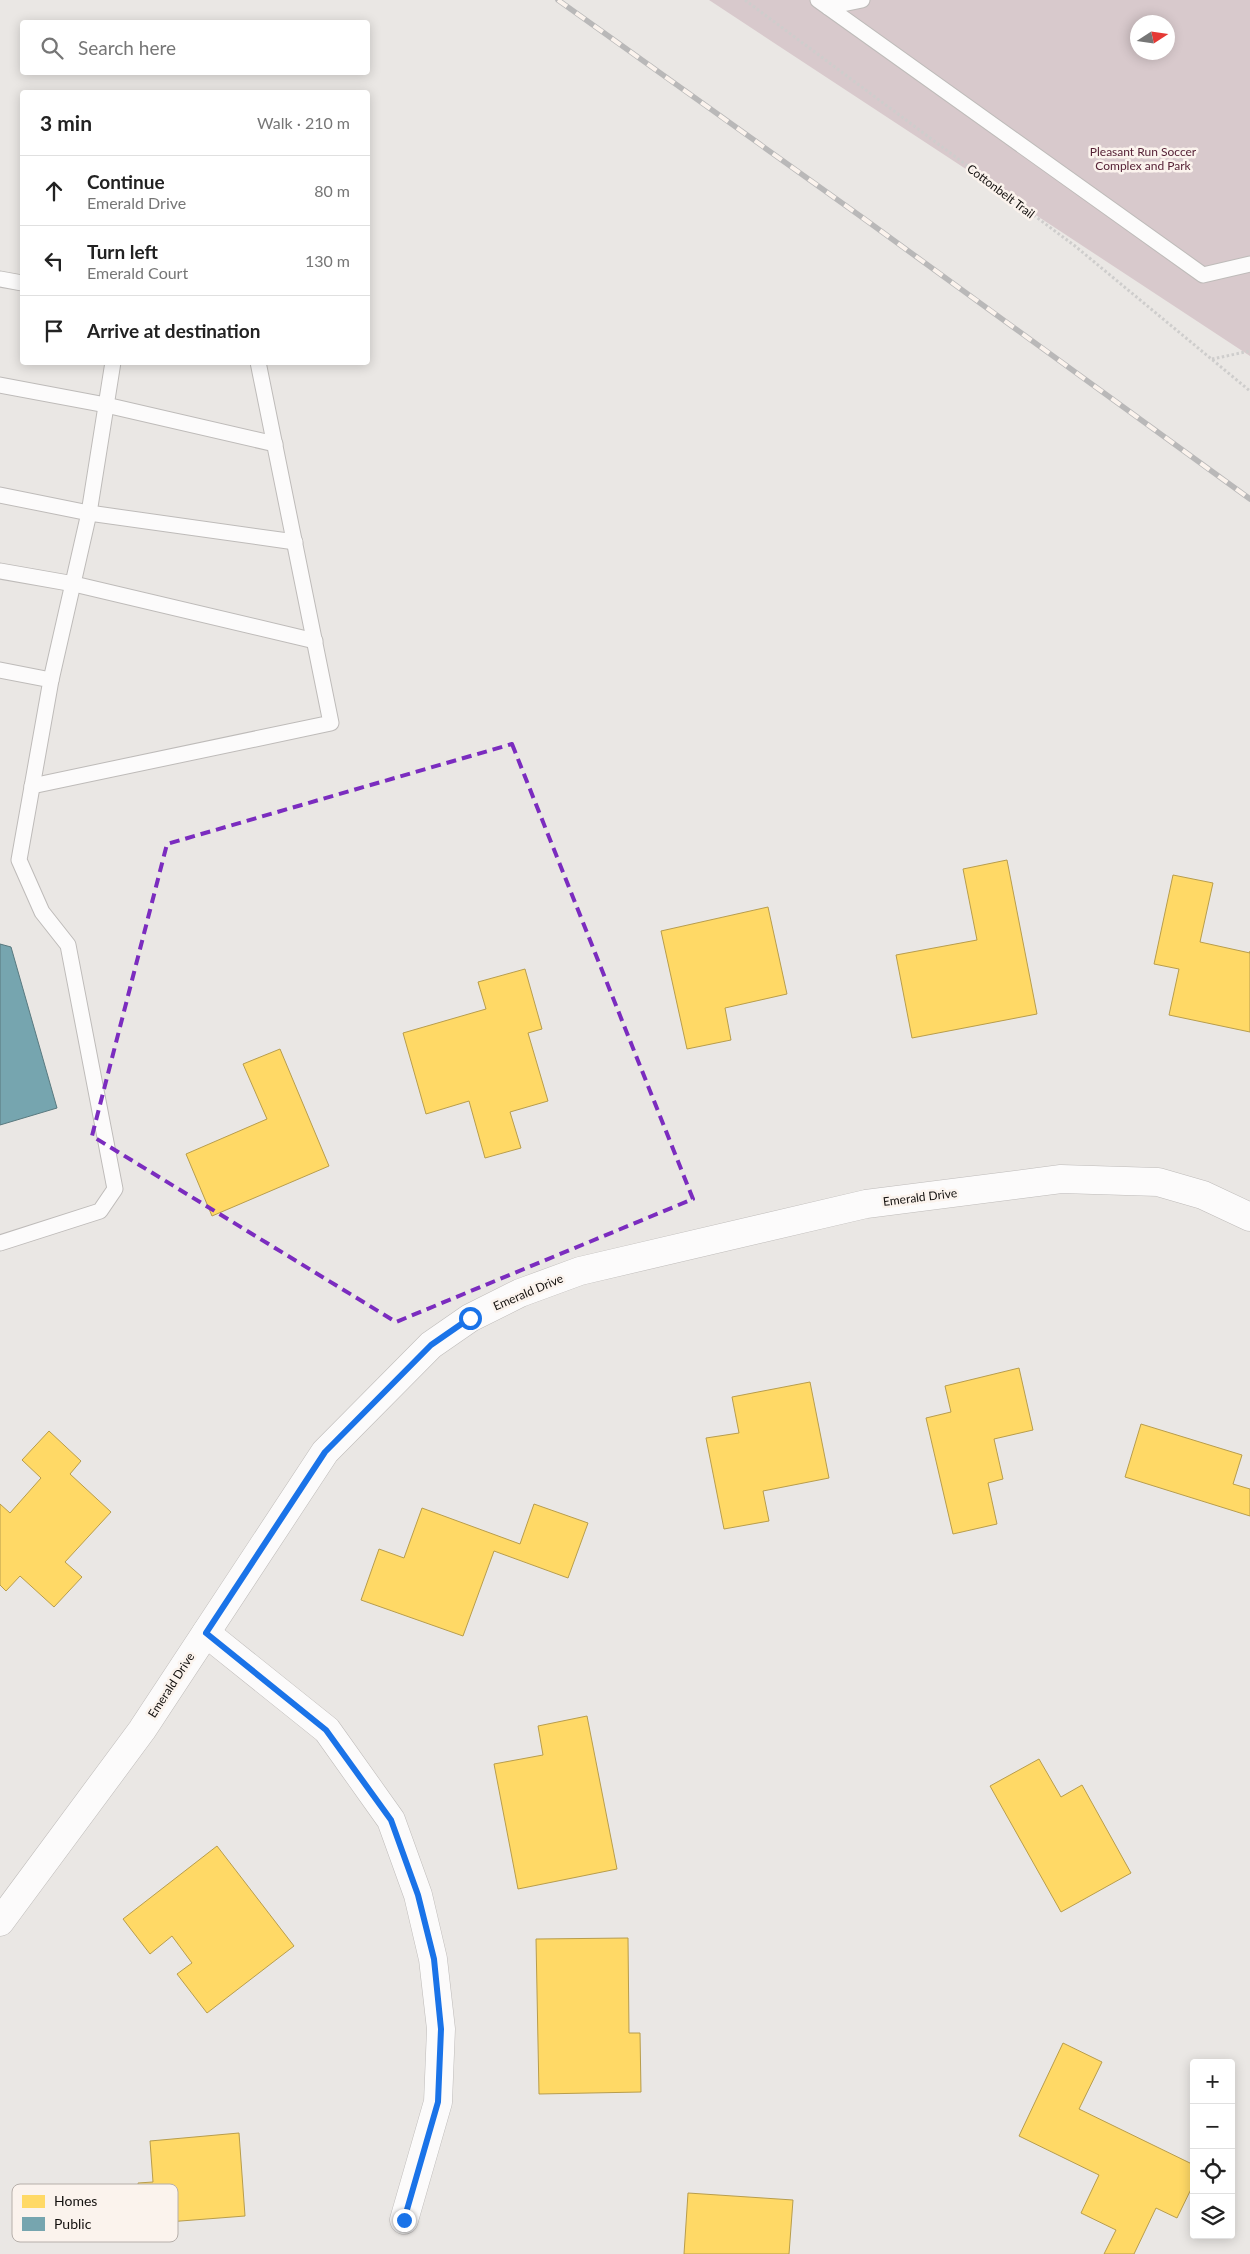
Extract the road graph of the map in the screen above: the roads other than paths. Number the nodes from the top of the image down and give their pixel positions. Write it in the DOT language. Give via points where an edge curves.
graph roads {
  1 [pos="862,0"];
  2 [pos="823,3"];
  3 [pos="1250,264"];
  4 [pos="0,279"];
  5 [pos="20,283"];
  6 [pos="112,365"];
  7 [pos="259,365"];
  8 [pos="0,385"];
  9 [pos="106,405"];
  10 [pos="275,444"];
  11 [pos="0,495"];
  12 [pos="89,513"];
  13 [pos="295,542"];
  14 [pos="0,571"];
  15 [pos="74,584"];
  16 [pos="315,641"];
  17 [pos="0,670"];
  18 [pos="51,680"];
  19 [pos="32,786"];
  20 [pos="1250,1217"];
  21 [pos="0,1243"];
  22 [pos="206,1633"];
  23 [pos="0,1922"];
  24 [pos="404,2220"];
  1 -- 2 [label="lane"];
  2 -- 3 [label="lane" via="1203,275"];
  4 -- 5 [label="lane"];
  6 -- 9 [label="lane"];
  7 -- 10 [label="lane"];
  8 -- 9 [label="lane"];
  9 -- 10 [label="lane"];
  9 -- 12 [label="lane"];
  10 -- 13 [label="lane"];
  11 -- 12 [label="lane"];
  12 -- 13 [label="lane"];
  12 -- 15 [label="lane"];
  13 -- 16 [label="lane"];
  14 -- 15 [label="lane"];
  15 -- 16 [label="lane"];
  15 -- 18 [label="lane"];
  16 -- 19 [label="lane" via="331,723"];
  17 -- 18 [label="lane"];
  18 -- 19 [label="lane"];
  19 -- 21 [label="lane" via="19,860 42,912 68,945 115,1189 100,1211"];
  20 -- 22 [label="street, Emerald Drive" via="1203,1195 1158,1182 1062,1179 866,1204 580,1271 520,1293 470,1318 431,1345 325,1452"];
  22 -- 23 [label="street, Emerald Drive" via="142,1730"];
  22 -- 24 [label="street" via="326,1730 391,1820 418,1895 434,1959 441,2029 438,2102"];
}
